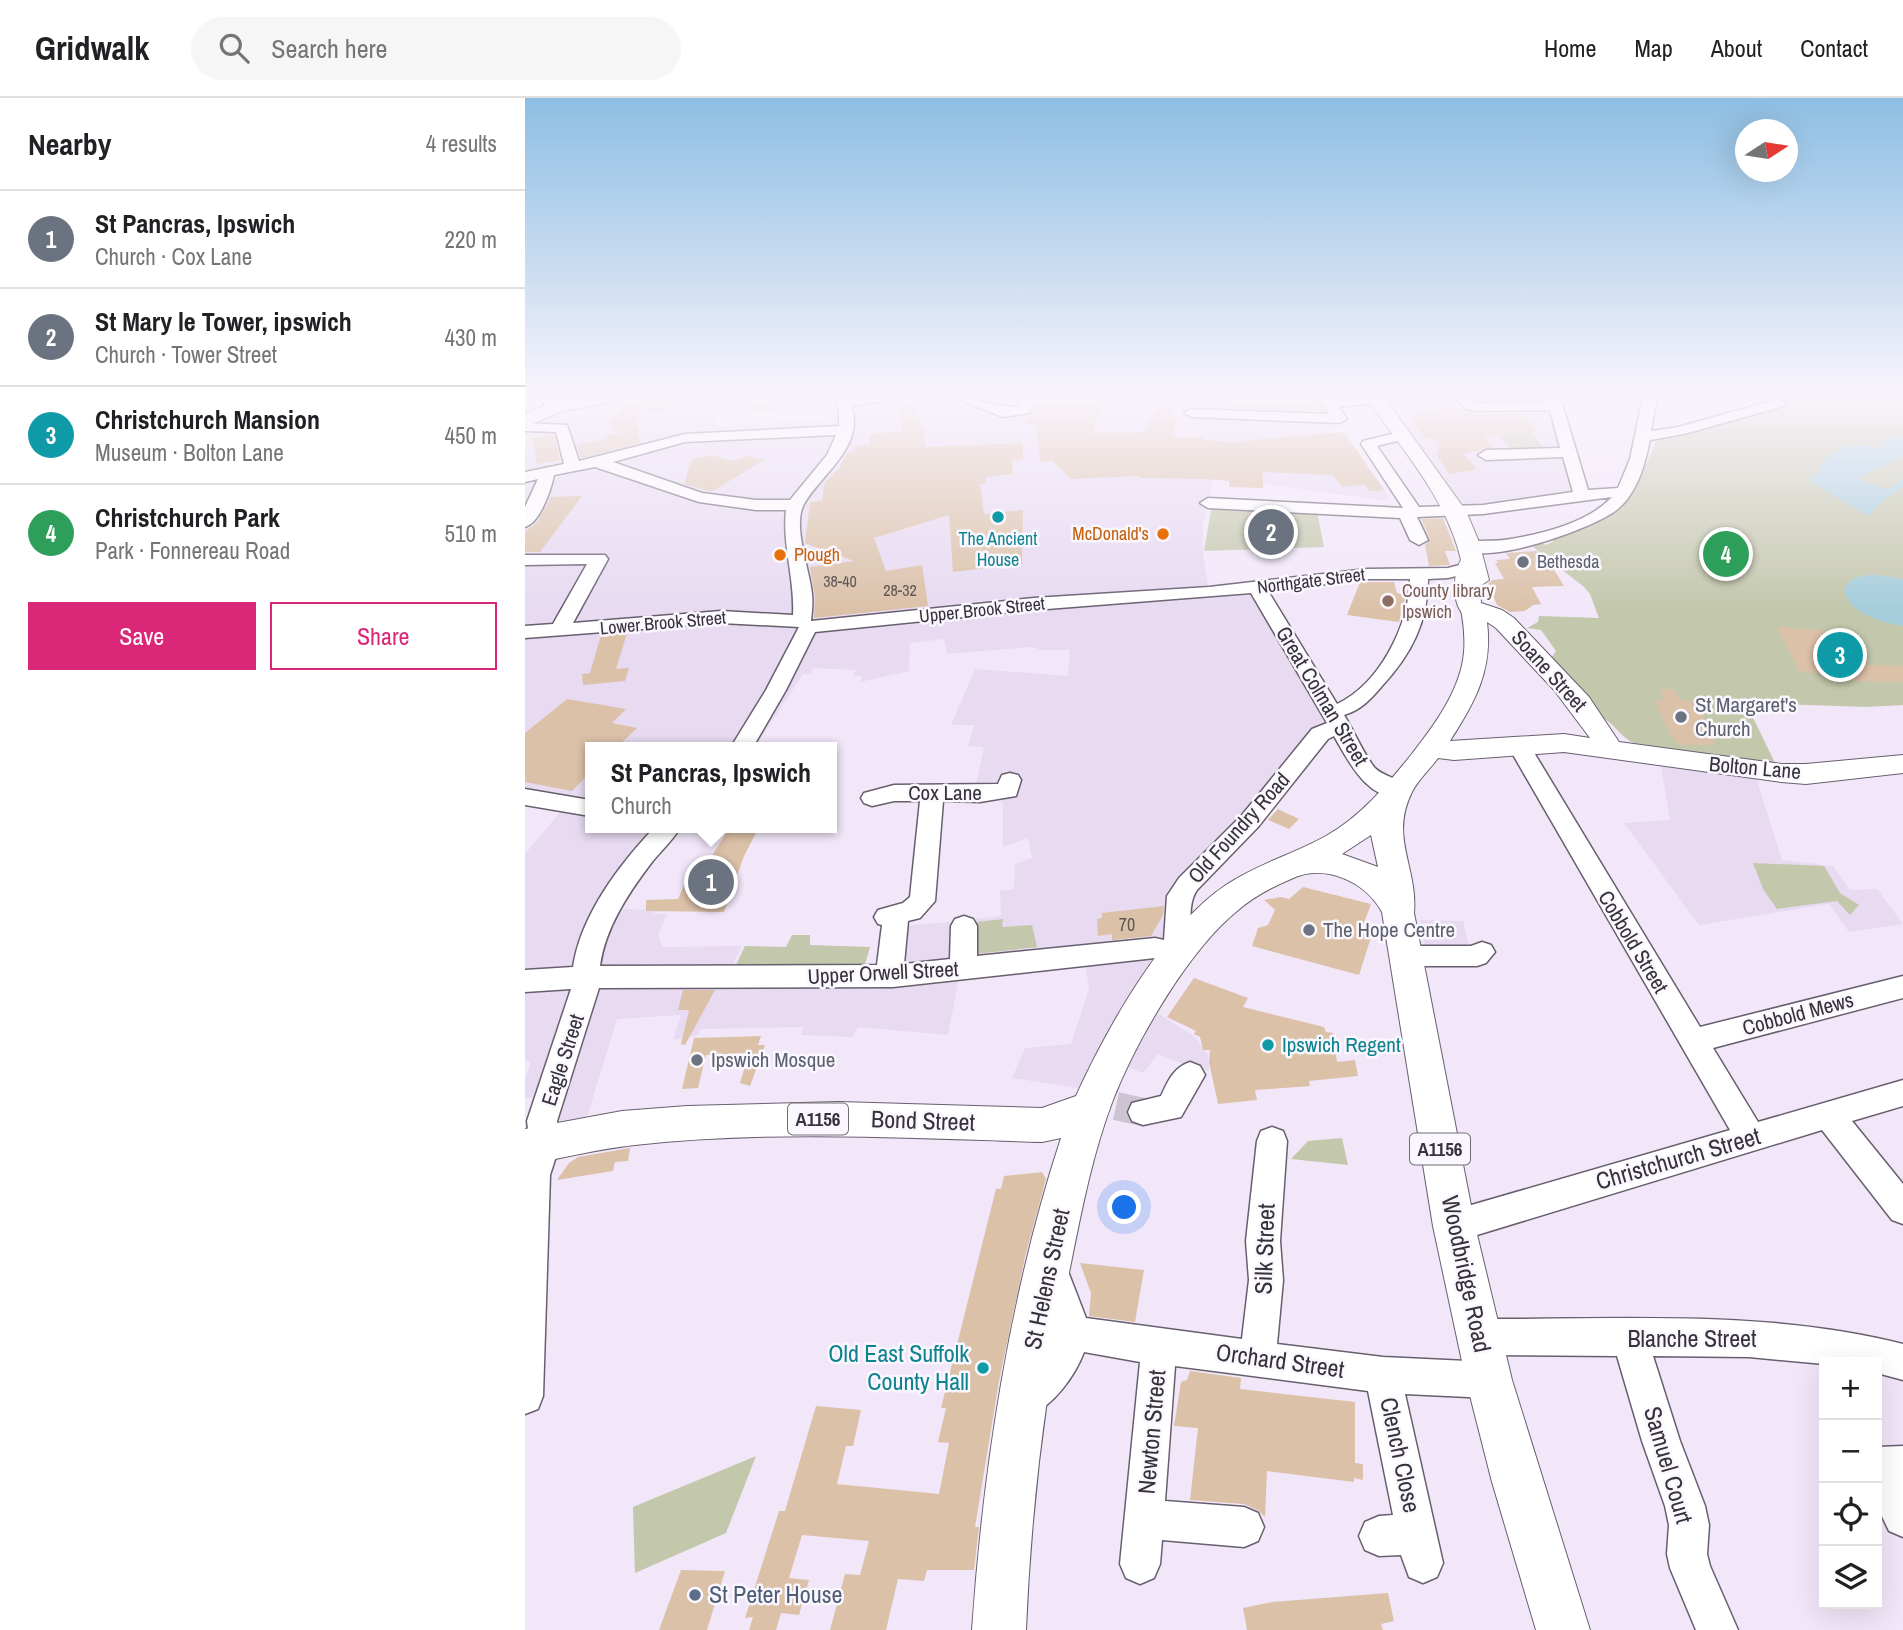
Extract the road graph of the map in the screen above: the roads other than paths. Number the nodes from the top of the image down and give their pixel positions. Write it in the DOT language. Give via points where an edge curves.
graph roads {
  1 [pos="565,468"];
  2 [pos="616,468"];
  3 [pos="825,468"];
  4 [pos="1383,468"];
  5 [pos="1426,468"];
  6 [pos="1573,468"];
  7 [pos="1635,468"];
  8 [pos="547,472"];
  9 [pos="525,477"];
  10 [pos="1511,485"];
  11 [pos="1624,493"];
  12 [pos="1582,496"];
  13 [pos="1207,503"];
  14 [pos="1526,503"];
  15 [pos="795,505"];
  16 [pos="1409,511"];
  17 [pos="1455,511"];
  18 [pos="525,523"];
  19 [pos="1419,540"];
  20 [pos="1470,556"];
  21 [pos="525,560"];
  22 [pos="1419,572"];
  23 [pos="1257,587"];
  24 [pos="1156,597"];
  25 [pos="1474,611"];
  26 [pos="805,624"];
  27 [pos="559,631"];
  28 [pos="525,632"];
  29 [pos="1336,719"];
  30 [pos="745,742"];
  31 [pos="1519,746"];
  32 [pos="1430,748"];
  33 [pos="1607,748"];
  34 [pos="1903,764"];
  35 [pos="1010,780"];
  36 [pos="1399,790"];
  37 [pos="932,795"];
  38 [pos="525,797"];
  39 [pos="872,798"];
  40 [pos="585,807"];
  41 [pos="663,833"];
  42 [pos="1297,865"];
  43 [pos="1398,913"];
  44 [pos="964,926"];
  45 [pos="1482,952"];
  46 [pos="1178,953"];
  47 [pos="1406,956"];
  48 [pos="963,970"];
  49 [pos="888,976"];
  50 [pos="585,977"];
  51 [pos="525,981"];
  52 [pos="1903,987"];
  53 [pos="1692,1041"];
  54 [pos="1190,1075"];
  55 [pos="1903,1093"];
  56 [pos="1110,1106"];
  57 [pos="1829,1116"];
  58 [pos="1750,1137"];
  59 [pos="1272,1141"];
  60 [pos="535,1146"];
  61 [pos="1903,1209"];
  62 [pos="1454,1226"];
  63 [pos="1049,1265"];
  64 [pos="1073,1331"];
  65 [pos="1630,1339"];
  66 [pos="1160,1345"];
  67 [pos="1258,1358"];
  68 [pos="1484,1359"];
  69 [pos="1903,1362"];
  70 [pos="1383,1375"];
  71 [pos="525,1377"];
  72 [pos="525,1396"];
  73 [pos="1020,1408"];
  74 [pos="1903,1465"];
  75 [pos="1882,1466"];
  76 [pos="1882,1476"];
  77 [pos="1903,1517"];
  78 [pos="1145,1519"];
  79 [pos="1244,1527"];
  80 [pos="1406,1544"];
  81 [pos="1140,1564"];
  82 [pos="1560,1624"];
  83 [pos="999,1630"];
  84 [pos="1717,1630"];
  1 -- 8 [label="street"];
  2 -- 15 [label="street" via="699,497"];
  3 -- 15 [label="street"];
  4 -- 16 [label="street"];
  5 -- 17 [label="main road, A1156"];
  6 -- 12 [label="street"];
  7 -- 11 [label="street"];
  8 -- 9 [label="street"];
  8 -- 18 [label="street" via="544,488"];
  10 -- 14 [label="street"];
  11 -- 12 [label="street"];
  11 -- 20 [label="street, Northgate Street" via="1592,518"];
  12 -- 14 [label="street"];
  13 -- 16 [label="street" via="1334,512"];
  14 -- 17 [label="street"];
  15 -- 26 [label="street" via="792,530"];
  16 -- 17 [label="street"];
  16 -- 19 [label="street"];
  17 -- 20 [label="main road, A1156"];
  20 -- 22 [label="street, Northgate Street" via="1448,573"];
  20 -- 25 [label="main road, A1156" via="1469,605"];
  21 -- 27 [label="street" via="599,559"];
  22 -- 23 [label="street, Northgate Street"];
  22 -- 29 [label="street, Old Foundry Road" via="1417,603 1401,653"];
  23 -- 24 [label="street, Northgate Street"];
  23 -- 29 [label="street, Great Colman Street"];
  24 -- 26 [label="street, Upper Brook Street"];
  25 -- 32 [label="main road, A1156" via="1475,664 1463,695"];
  25 -- 33 [label="main road, Soane Street" via="1505,623 1589,714 1604,734"];
  26 -- 27 [label="street, Lower Brook Street" via="721,617"];
  26 -- 30 [label="street" via="776,690"];
  27 -- 28 [label="street, Lower Brook Street"];
  29 -- 36 [label="street, Great Colman Street" via="1370,777"];
  29 -- 46 [label="street, Old Foundry Road" via="1250,821 1188,884 1180,896"];
  31 -- 32 [label="main road, Bolton Lane" via="1454,751"];
  31 -- 33 [label="main road, Bolton Lane" via="1565,743"];
  31 -- 53 [label="street, Cobbold Street"];
  32 -- 36 [label="main road, A1156"];
  33 -- 34 [label="main road, Bolton Lane" via="1781,773"];
  35 -- 37 [label="street, Cox Lane" via="1009,791"];
  36 -- 42 [label="main road, A1156" via="1352,834"];
  36 -- 43 [label="main road, Woodbridge Road / A1156" via="1386,825 1400,892"];
  37 -- 39 [label="street, Cox Lane" via="894,793"];
  37 -- 49 [label="street" via="922,901 911,911 892,916 894,954"];
  38 -- 40 [label="street"];
  41 -- 50 [label="street, Eagle Street" via="647,849 614,901 590,951"];
  42 -- 43 [label="main road, A1156" via="1334,863 1367,875 1386,889"];
  42 -- 46 [label="main road, A1156" via="1231,897"];
  43 -- 47 [label="main road, Woodbridge Road / A1156"];
  44 -- 48 [label="street"];
  45 -- 47 [label="street" via="1477,956"];
  46 -- 48 [label="street, Upper Orwell Street" via="1155,948"];
  46 -- 56 [label="main road, St Helens Street / A1156" via="1116,1053"];
  47 -- 62 [label="main road, Woodbridge Road / A1156"];
  48 -- 49 [label="street, Upper Orwell Street"];
  49 -- 50 [label="street, Upper Orwell Street"];
  50 -- 51 [label="street, Upper Orwell Street"];
  50 -- 60 [label="street, Eagle Street" via="582,1002"];
  52 -- 53 [label="street, Cobbold Mews"];
  53 -- 58 [label="street, Cobbold Street"];
  54 -- 56 [label="street" via="1170,1108"];
  55 -- 57 [label="street, Christchurch Street"];
  56 -- 60 [label="main road, Bond Street / A1156" via="1042,1125 869,1119 722,1121 632,1128"];
  56 -- 63 [label="main road, St Helens Street / A1156" via="1073,1160"];
  57 -- 58 [label="street, Christchurch Street"];
  57 -- 61 [label="street"];
  58 -- 62 [label="street, Christchurch Street"];
  59 -- 67 [label="street, Silk Street"];
  60 -- 71 [label="street, Eagle Street"];
  62 -- 68 [label="main road, Woodbridge Road / A1156"];
  63 -- 64 [label="street"];
  63 -- 73 [label="main road, St Helens Street / A1156"];
  64 -- 66 [label="street, Orchard Street" via="1094,1338"];
  64 -- 73 [label="street" via="1064,1357"];
  65 -- 68 [label="street, Blanche Street"];
  65 -- 69 [label="street, Blanche Street" via="1803,1342"];
  65 -- 84 [label="street, Samuel Court" via="1685,1506 1690,1568"];
  66 -- 67 [label="street, Orchard Street"];
  66 -- 78 [label="street, Newton Street"];
  67 -- 70 [label="street, Orchard Street"];
  68 -- 70 [label="street, Orchard Street"];
  68 -- 82 [label="main road, Woodbridge Road"];
  70 -- 80 [label="street, Clench Close"];
  71 -- 72 [label="street, Eagle Street"];
  73 -- 83 [label="main road, St Helens Street / A1156" via="1002,1552"];
  74 -- 75 [label="street"];
  76 -- 77 [label="street"];
  78 -- 79 [label="street, Newton Street"];
  78 -- 81 [label="street, Newton Street"];
}
